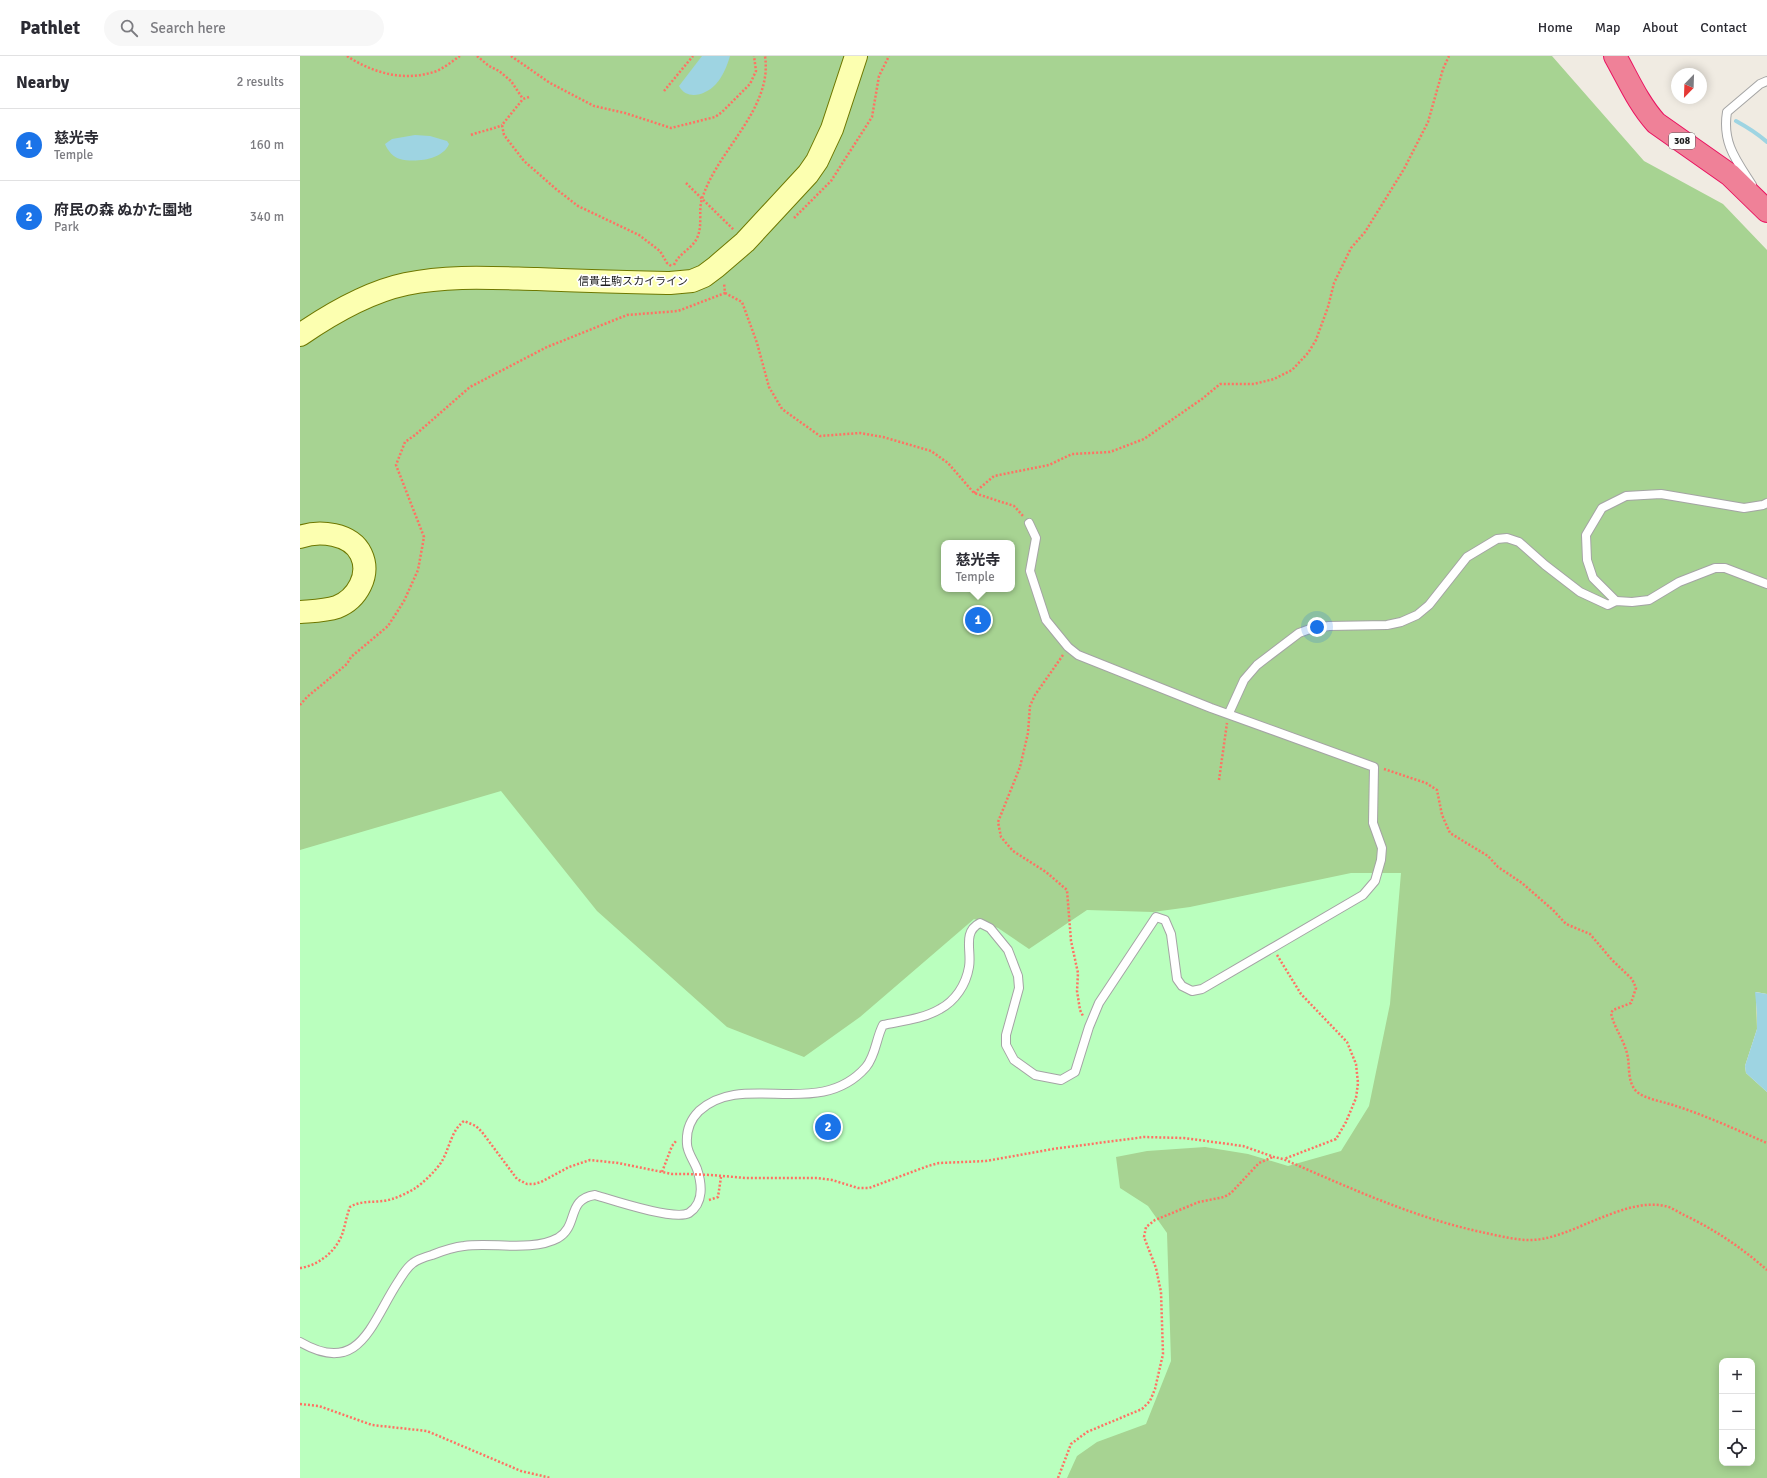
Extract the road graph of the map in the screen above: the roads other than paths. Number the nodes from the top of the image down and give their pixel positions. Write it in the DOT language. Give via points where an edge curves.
graph roads {
  1 [pos="856,56"];
  2 [pos="1615,56"];
  3 [pos="1767,81"];
  4 [pos="1767,210"];
  5 [pos="300,335"];
  6 [pos="1767,503"];
  7 [pos="1029,522"];
  8 [pos="300,537"];
  9 [pos="1767,584"];
  10 [pos="1616,601"];
  11 [pos="300,612"];
  12 [pos="1229,713"];
  13 [pos="300,1342"];
  1 -- 5 [label="street, 信貴生駒スカイライン" via="832,129 817,161 745,242 704,276 692,281 670,283 474,277 435,279 405,284 369,296 345,307"];
  2 -- 4 [label="highway, 308" via="1648,115 1730,175"];
  3 -- 4 [label="lane" via="1727,112 1724,126 1727,143"];
  6 -- 10 [label="lane" via="1744,508 1661,494 1626,496 1602,508 1586,535 1587,560 1593,578"];
  7 -- 12 [label="lane" via="1036,538 1030,571 1046,620 1068,647 1078,655"];
  8 -- 11 [label="street" via="327,533 344,539 360,554 364,568 358,591 346,602 337,607"];
  9 -- 10 [label="lane" via="1725,568 1715,568 1679,582 1649,600"];
  10 -- 12 [label="lane" via="1608,605 1595,600 1566,583 1519,542 1507,538 1497,539 1467,557 1429,605 1417,615 1387,626 1329,626 1299,632 1257,665 1244,680"];
  12 -- 13 [label="lane" via="1374,767 1373,823 1382,848 1379,871 1375,881 1349,904 1192,992 1182,986 1177,979 1171,934 1165,920 1156,917 1099,1003 1075,1072 1061,1080 1035,1075 1014,1060 1006,1045 1019,988 1018,976 1008,950 990,928 980,923 973,926 969,937 969,967 966,980 958,994 941,1009 926,1016 883,1025 873,1056 849,1082 815,1094 747,1093 708,1103 695,1115 688,1126 686,1145 697,1170 702,1195 697,1205 688,1213 678,1215 648,1210 595,1195 586,1196 579,1201 567,1230 558,1238 519,1246 464,1246 413,1262 370,1330 347,1352 326,1354"];
}
